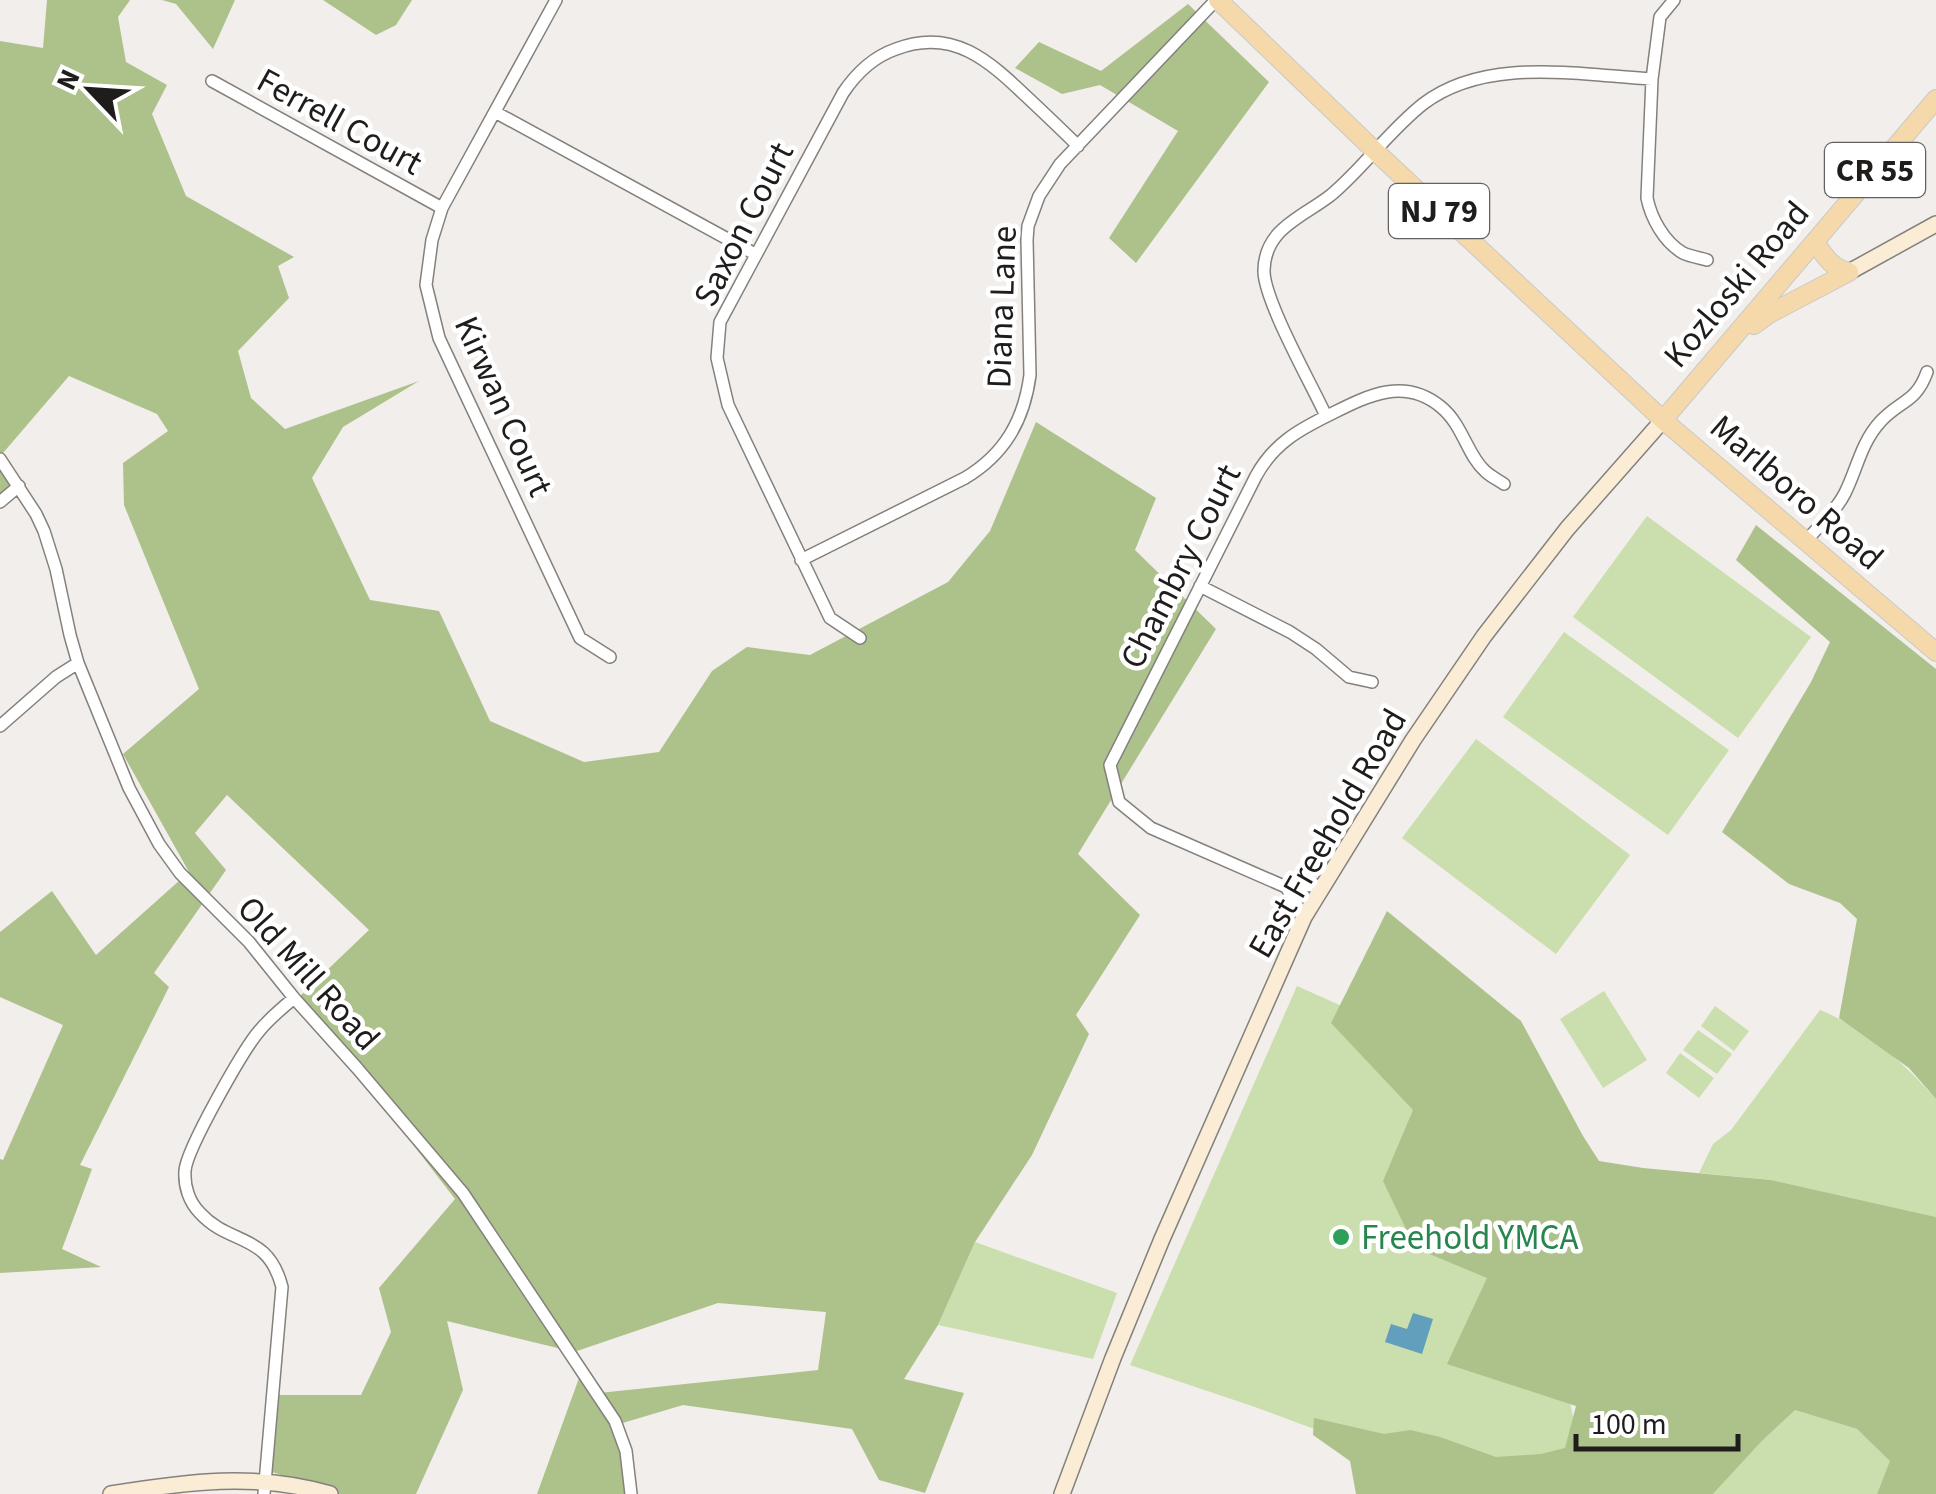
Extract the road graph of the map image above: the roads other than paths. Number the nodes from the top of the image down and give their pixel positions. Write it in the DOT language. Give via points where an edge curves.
graph roads {
  1 [pos="556,0"];
  2 [pos="1217,0"];
  3 [pos="1674,0"];
  4 [pos="1652,79"];
  5 [pos="212,81"];
  6 [pos="1936,99"];
  7 [pos="495,112"];
  8 [pos="1078,146"];
  9 [pos="1375,151"];
  10 [pos="442,208"];
  11 [pos="1936,224"];
  12 [pos="1815,242"];
  13 [pos="755,254"];
  14 [pos="1707,260"];
  15 [pos="1849,272"];
  16 [pos="1726,347"];
  17 [pos="1927,372"];
  18 [pos="1326,416"];
  19 [pos="1663,420"];
  20 [pos="0,459"];
  21 [pos="1504,484"];
  22 [pos="19,486"];
  23 [pos="0,502"];
  24 [pos="1805,542"];
  25 [pos="801,560"];
  26 [pos="1200,586"];
  27 [pos="860,638"];
  28 [pos="1936,652"];
  29 [pos="610,657"];
  30 [pos="78,663"];
  31 [pos="1372,682"];
  32 [pos="0,726"];
  33 [pos="1324,885"];
  34 [pos="1286,887"];
  35 [pos="1304,917"];
  36 [pos="294,998"];
  37 [pos="265,1488"];
  38 [pos="111,1494"];
  39 [pos="330,1494"];
  40 [pos="632,1494"];
  41 [pos="1062,1494"];
  1 -- 7 [label="street, Kirwan Court"];
  2 -- 8 [label="street, Diana Lane"];
  2 -- 9 [label="main road, NJ 79"];
  3 -- 4 [label="street" via="1660,17"];
  4 -- 9 [label="street" via="1485,76 1426,102"];
  4 -- 14 [label="street" via="1650,211 1683,253"];
  5 -- 10 [label="street, Ferrell Court"];
  6 -- 12 [label="main road, Kozloski Road / CR 55"];
  7 -- 10 [label="street, Kirwan Court"];
  7 -- 13 [label="street"];
  8 -- 13 [label="street, Saxon Court" via="976,54 948,44 902,46 852,80"];
  8 -- 25 [label="street, Diana Lane" via="1047,181 1028,226 1030,375 1006,444 981,469"];
  9 -- 18 [label="street" via="1344,184 1287,223 1266,256 1270,298"];
  9 -- 19 [label="main road, NJ 79"];
  10 -- 29 [label="street, Kirwan Court" via="426,285 438,338 580,638"];
  11 -- 15 [label="main road"];
  12 -- 15 [label="main road" via="1831,263"];
  12 -- 16 [label="main road, Kozloski Road / CR 55"];
  13 -- 25 [label="street, Saxon Court" via="720,322 717,358 728,405"];
  15 -- 16 [label="main road" via="1769,314"];
  16 -- 19 [label="main road, Kozloski Road / CR 55"];
  17 -- 24 [label="street" via="1920,390 1874,430 1844,497"];
  18 -- 21 [label="street, Chambry Court" via="1376,393 1418,394 1448,414 1483,470"];
  18 -- 26 [label="street, Chambry Court" via="1283,440 1264,461"];
  19 -- 24 [label="main road, Marlboro Road / NJ 79"];
  19 -- 33 [label="main road, East Freehold Road" via="1484,636"];
  20 -- 22 [label="street, Old Mill Road"];
  22 -- 23 [label="street"];
  22 -- 30 [label="street, Old Mill Road" via="50,546"];
  24 -- 28 [label="main road, Marlboro Road / NJ 79"];
  25 -- 27 [label="street, Saxon Court" via="830,618"];
  26 -- 31 [label="street" via="1290,632 1349,678"];
  26 -- 34 [label="street, Chambry Court" via="1110,766 1119,802 1151,828"];
  30 -- 32 [label="street"];
  30 -- 36 [label="street, Old Mill Road" via="159,844"];
  33 -- 34 [label="street, Chambry Court"];
  33 -- 35 [label="main road, East Freehold Road"];
  34 -- 35 [label="street"];
  35 -- 41 [label="main road, East Freehold Road" via="1158,1248"];
  36 -- 37 [label="street" via="248,1045 185,1172 200,1214 264,1253 282,1287"];
  36 -- 40 [label="street, Old Mill Road" via="463,1193 614,1421"];
  37 -- 38 [label="main road" via="202,1480"];
  37 -- 39 [label="main road"];
}
